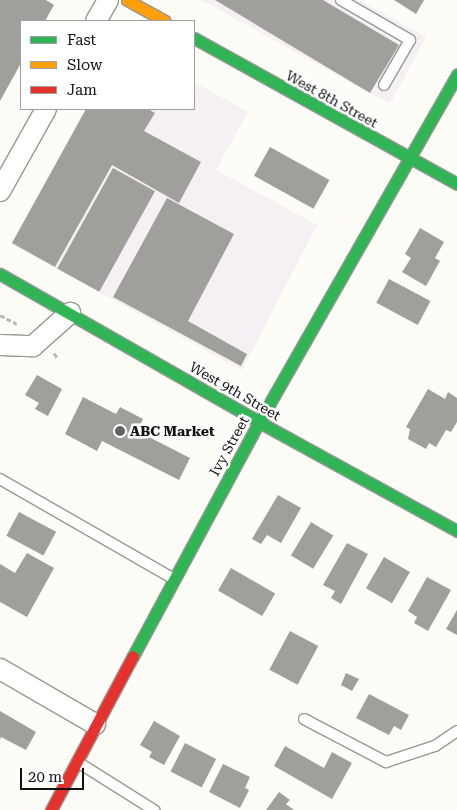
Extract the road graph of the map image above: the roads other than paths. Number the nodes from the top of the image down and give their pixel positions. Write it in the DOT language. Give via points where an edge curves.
graph roads {
  1 [pos="108,0"];
  2 [pos="127,0"];
  3 [pos="340,0"];
  4 [pos="97,20"];
  5 [pos="163,20"];
  6 [pos="195,39"];
  7 [pos="457,75"];
  8 [pos="384,85"];
  9 [pos="45,110"];
  10 [pos="410,160"];
  11 [pos="457,184"];
  12 [pos="0,191"];
  13 [pos="0,274"];
  14 [pos="70,313"];
  15 [pos="0,345"];
  16 [pos="259,422"];
  17 [pos="0,478"];
  18 [pos="457,531"];
  19 [pos="174,579"];
  20 [pos="0,669"];
  21 [pos="304,719"];
  22 [pos="95,724"];
  23 [pos="457,731"];
  24 [pos="76,761"];
  25 [pos="51,810"];
  26 [pos="154,810"];
  1 -- 4 [label="street"];
  2 -- 5 [label="main road"];
  3 -- 8 [label="lane" via="410,40"];
  6 -- 10 [label="main road, West 8th Street"];
  7 -- 10 [label="main road, Ivy Street"];
  9 -- 12 [label="street"];
  10 -- 11 [label="main road, West 8th Street"];
  10 -- 16 [label="main road, Ivy Street"];
  13 -- 14 [label="main road, West 9th Street"];
  14 -- 15 [label="street" via="32,346"];
  14 -- 16 [label="main road, West 9th Street"];
  16 -- 18 [label="main road, West 9th Street"];
  16 -- 19 [label="main road, Ivy Street"];
  17 -- 19 [label="lane"];
  19 -- 22 [label="main road, Ivy Street"];
  20 -- 22 [label="street"];
  21 -- 23 [label="lane" via="386,762 435,746"];
  22 -- 24 [label="main road, Ivy Street"];
  24 -- 25 [label="main road, Ivy Street"];
  24 -- 26 [label="lane"];
}
